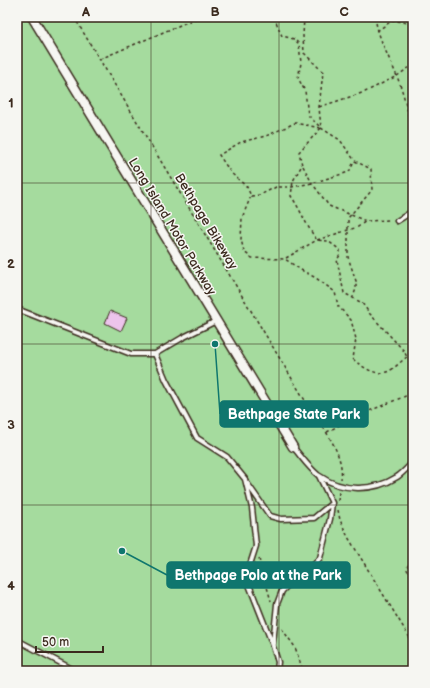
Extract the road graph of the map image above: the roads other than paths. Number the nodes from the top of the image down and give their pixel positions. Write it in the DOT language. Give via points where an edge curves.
graph roads {
  1 [pos="32,17"];
  2 [pos="413,211"];
  3 [pos="395,220"];
  4 [pos="17,309"];
  5 [pos="216,321"];
  6 [pos="155,354"];
  7 [pos="293,447"];
  8 [pos="413,462"];
  9 [pos="319,476"];
  10 [pos="245,479"];
  11 [pos="332,503"];
  12 [pos="17,640"];
  13 [pos="273,646"];
  14 [pos="76,671"];
  15 [pos="277,671"];
  1 -- 5 [label="street, Long Island Motor Parkway"];
  2 -- 3 [label="lane"];
  4 -- 6 [label="lane" via="131,354"];
  5 -- 6 [label="lane"];
  5 -- 7 [label="street, Long Island Motor Parkway"];
  6 -- 10 [label="lane" via="197,438 227,457"];
  7 -- 9 [label="lane"];
  8 -- 9 [label="lane" via="398,476 380,486 360,489 340,486"];
  9 -- 11 [label="lane"];
  10 -- 11 [label="lane" via="270,516 281,520 314,518"];
  10 -- 13 [label="lane" via="252,508 256,546 246,577"];
  11 -- 13 [label="lane" via="320,558 282,592"];
  12 -- 14 [label="lane"];
  13 -- 15 [label="lane" via="278,662"];
}
